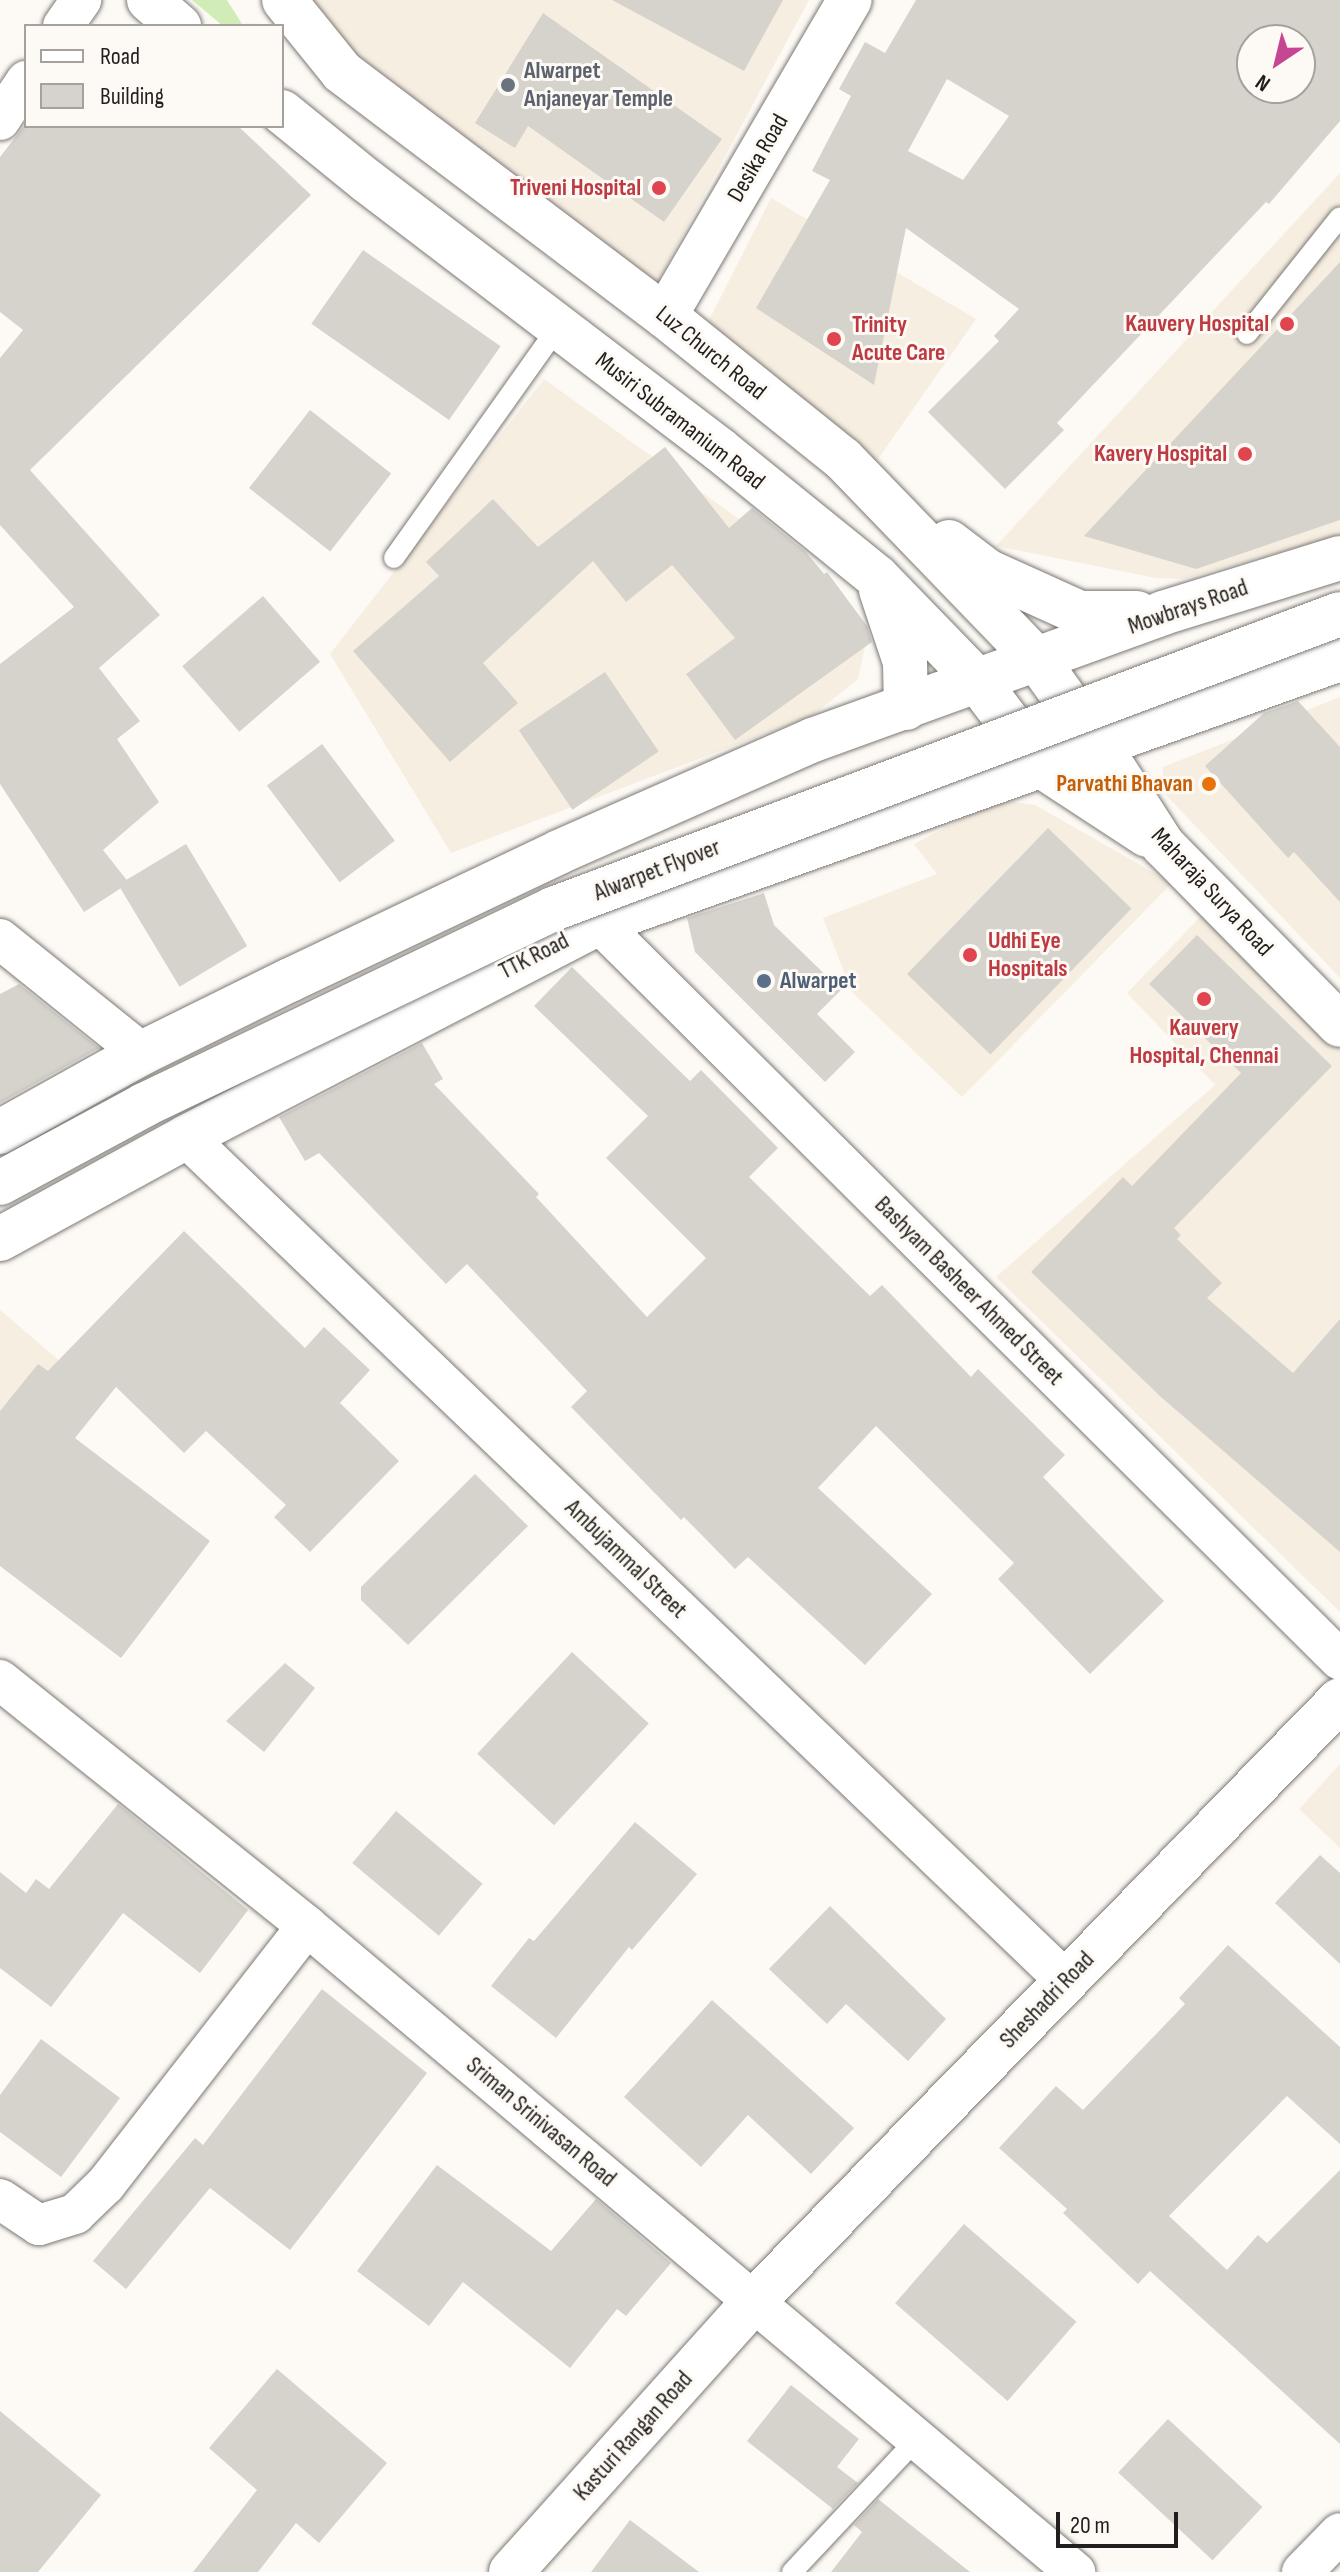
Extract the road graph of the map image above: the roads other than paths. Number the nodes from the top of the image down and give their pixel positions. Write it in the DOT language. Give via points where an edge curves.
graph roads {
  1 [pos="81,0"];
  2 [pos="149,0"];
  3 [pos="284,0"];
  4 [pos="850,0"];
  5 [pos="64,24"];
  6 [pos="177,24"];
  7 [pos="24,84"];
  8 [pos="284,114"];
  9 [pos="0,120"];
  10 [pos="1340,217"];
  11 [pos="665,316"];
  12 [pos="558,327"];
  13 [pos="1247,334"];
  14 [pos="843,459"];
  15 [pos="394,558"];
  16 [pos="1340,558"];
  17 [pos="877,577"];
  18 [pos="1163,613"];
  19 [pos="1340,614"];
  20 [pos="1340,659"];
  21 [pos="1038,661"];
  22 [pos="976,679"];
  23 [pos="906,708"];
  24 [pos="1100,747"];
  25 [pos="1043,767"];
  26 [pos="1163,845"];
  27 [pos="599,923"];
  28 [pos="0,939"];
  29 [pos="1340,1025"];
  30 [pos="142,1053"];
  31 [pos="0,1132"];
  32 [pos="186,1137"];
  33 [pos="0,1183"];
  34 [pos="0,1239"];
  35 [pos="1340,1660"];
  36 [pos="0,1680"];
  37 [pos="1340,1700"];
  38 [pos="307,1926"];
  39 [pos="1066,1981"];
  40 [pos="0,2199"];
  41 [pos="755,2300"];
  42 [pos="917,2439"];
  43 [pos="1340,2533"];
  44 [pos="511,2572"];
  45 [pos="792,2572"];
  46 [pos="1075,2572"];
  47 [pos="1302,2572"];
  1 -- 5 [label="street"];
  2 -- 6 [label="main road"];
  3 -- 11 [label="main road, Luz Church Road" via="342,72"];
  4 -- 11 [label="main road, Desika Road"];
  7 -- 9 [label="street"];
  8 -- 12 [label="main road, Musiri Subramanium Road"];
  10 -- 13 [label="lane"];
  11 -- 14 [label="main road, Luz Church Road"];
  12 -- 15 [label="lane"];
  12 -- 17 [label="main road, Musiri Subramanium Road"];
  14 -- 18 [label="main road" via="987,571 1080,613"];
  14 -- 21 [label="main road, Luz Church Road"];
  16 -- 18 [label="main road, Mowbrays Road"];
  17 -- 22 [label="main road, Musiri Subramanium Road"];
  17 -- 23 [label="main road" via="905,662"];
  18 -- 21 [label="main road, Mowbrays Road"];
  19 -- 33 [label="main road, Alwarpet Flyover, bridge" via="553,909 144,1105"];
  20 -- 24 [label="main road"];
  21 -- 22 [label="main road, Mowbrays Road"];
  21 -- 24 [label="main road, Luz Church Road"];
  22 -- 23 [label="main road, Mowbrays Road"];
  22 -- 25 [label="main road, Musiri Subramanium Road"];
  23 -- 30 [label="main road, Mowbrays Road" via="813,740 559,852"];
  24 -- 25 [label="main road, TTK Road"];
  24 -- 26 [label="main road, Maharaja Surya Road"];
  25 -- 26 [label="main road, Musiri Subramanium Road"];
  25 -- 27 [label="main road, TTK Road"];
  26 -- 29 [label="main road, Maharaja Surya Road"];
  27 -- 32 [label="main road, TTK Road"];
  27 -- 35 [label="street, Bashyam Basheer Ahmed Street"];
  28 -- 30 [label="street"];
  30 -- 31 [label="main road, Mowbrays Road"];
  32 -- 34 [label="main road, TTK Road"];
  32 -- 39 [label="street, Ambujammal Street"];
  36 -- 38 [label="street, Sriman Srinivasan Road"];
  37 -- 39 [label="main road, Sheshadri Road"];
  38 -- 40 [label="street" via="106,2184 75,2214 39,2225"];
  38 -- 41 [label="street, Sriman Srinivasan Road"];
  39 -- 41 [label="main road, Sheshadri Road"];
  41 -- 42 [label="street, Sriman Srinivasan Road"];
  41 -- 44 [label="main road, Kasturi Rangan Road"];
  42 -- 45 [label="lane"];
  42 -- 46 [label="street, Sriman Srinivasan Road"];
  43 -- 47 [label="street"];
}
